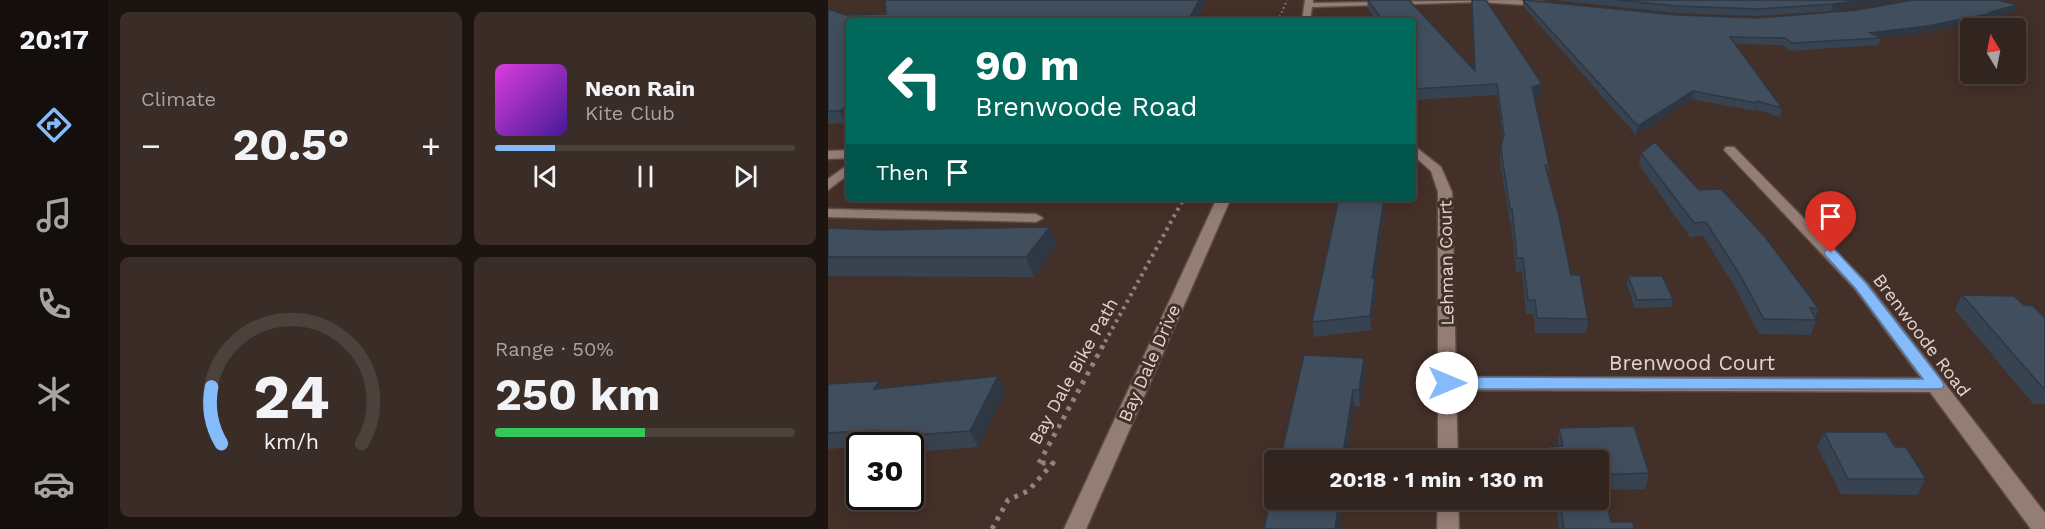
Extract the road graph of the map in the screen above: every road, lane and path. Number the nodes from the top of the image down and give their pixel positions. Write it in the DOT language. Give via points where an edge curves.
graph roads {
  1 [pos="1287,0"];
  2 [pos="1309,2"];
  3 [pos="1558,5"];
  4 [pos="1279,18"];
  5 [pos="1306,18"];
  6 [pos="1730,150"];
  7 [pos="1416,152"];
  8 [pos="846,154"];
  9 [pos="828,155"];
  10 [pos="846,171"];
  11 [pos="828,186"];
  12 [pos="1182,201"];
  13 [pos="1223,201"];
  14 [pos="828,213"];
  15 [pos="1036,218"];
  16 [pos="1447,383"];
  17 [pos="1936,385"];
  18 [pos="1448,450"];
  19 [pos="1448,510"];
  20 [pos="992,529"];
  21 [pos="1075,529"];
  22 [pos="1448,529"];
  23 [pos="2044,529"];
  1 -- 4 [label="path"];
  2 -- 3 [label="street" via="1479,0"];
  2 -- 5 [label="street"];
  6 -- 17 [label="street, Brenwoode Road" via="1861,286"];
  7 -- 16 [label="street, Lehman Court" via="1437,170 1445,192"];
  8 -- 9 [label="street"];
  10 -- 11 [label="street"];
  12 -- 20 [label="path, Bay Dale Bike Path" via="1040,463 1053,463 1034,487 1017,499 1008,500"];
  13 -- 21 [label="street, Bay Dale Drive"];
  14 -- 15 [label="street"];
  16 -- 17 [label="street, Brenwood Court"];
  16 -- 18 [label="street, Lehman Court"];
  17 -- 23 [label="street, Brenwoode Road"];
  19 -- 22 [label="street"];
}
